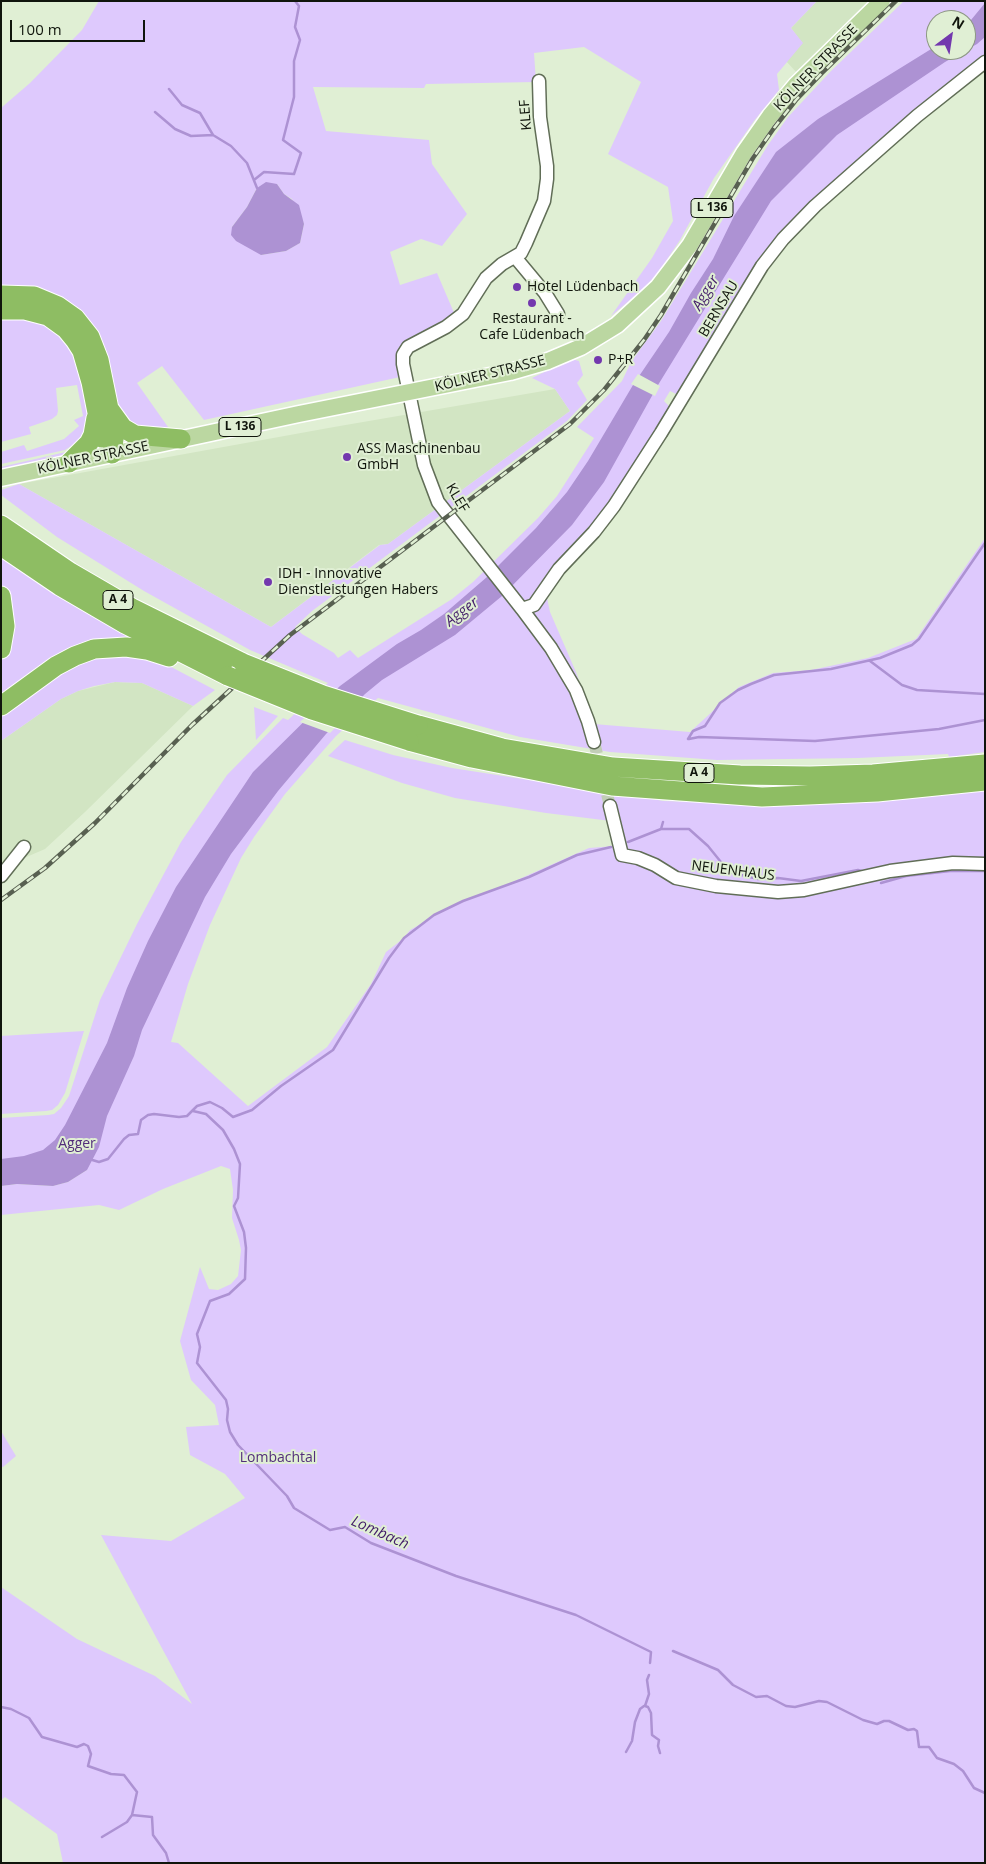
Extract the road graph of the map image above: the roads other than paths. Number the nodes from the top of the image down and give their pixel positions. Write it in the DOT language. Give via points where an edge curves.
graph roads {
  1 [pos="882,1"];
  2 [pos="985,62"];
  3 [pos="539,82"];
  4 [pos="515,257"];
  5 [pos="1,295"];
  6 [pos="1,310"];
  7 [pos="558,314"];
  8 [pos="409,393"];
  9 [pos="103,412"];
  10 [pos="181,439"];
  11 [pos="112,454"];
  12 [pos="69,463"];
  13 [pos="1,478"];
  14 [pos="1,525"];
  15 [pos="1,546"];
  16 [pos="1,596"];
  17 [pos="522,609"];
  18 [pos="1,649"];
  19 [pos="228,676"];
  20 [pos="1,706"];
  21 [pos="413,734"];
  22 [pos="594,742"];
  23 [pos="985,764"];
  24 [pos="985,781"];
  25 [pos="610,806"];
  26 [pos="24,847"];
  27 [pos="985,864"];
  28 [pos="1,876"];
  1 -- 8 [label="main road, KÖLNER STRASSE / L 136" via="796,85 770,116 744,153 690,245 658,288 638,308 600,337 548,361"];
  2 -- 17 [label="street, BERNSAU" via="903,128 783,239 762,266 662,433 614,506 534,605"];
  3 -- 4 [label="street, KLEF" via="547,166 544,201 533,228"];
  4 -- 7 [label="street"];
  4 -- 8 [label="street, KLEF" via="486,278 463,314 454,322 408,348 403,364"];
  5 -- 9 [label="highway" via="47,300 75,318 95,348"];
  6 -- 9 [label="highway" via="37,312 66,329 82,351"];
  8 -- 10 [label="main road, KÖLNER STRASSE / L 136"];
  8 -- 17 [label="street, KLEF" via="424,465 438,502"];
  9 -- 10 [label="highway" via="135,435"];
  9 -- 11 [label="highway" via="114,439"];
  9 -- 12 [label="highway" via="89,443"];
  10 -- 11 [label="main road, KÖLNER STRASSE / L 136"];
  11 -- 12 [label="main road, KÖLNER STRASSE"];
  12 -- 13 [label="main road, KÖLNER STRASSE"];
  14 -- 21 [label="highway, A 4, bridge" via="70,572 195,641"];
  15 -- 19 [label="highway, A 4" via="125,624"];
  16 -- 18 [label="highway" via="5,626"];
  17 -- 22 [label="street" via="568,675"];
  19 -- 20 [label="highway" via="147,650 105,647 84,652 56,666"];
  19 -- 21 [label="highway, A 4, bridge" via="312,710"];
  21 -- 23 [label="highway, A 4" via="613,768 740,775 873,774"];
  21 -- 24 [label="highway, A 4" via="472,758 612,786 762,797 877,792"];
  25 -- 27 [label="street, NEUENHAUS" via="622,855 647,862 676,878 716,886 778,892 804,890 890,871 953,863"];
  26 -- 28 [label="street"];
}
